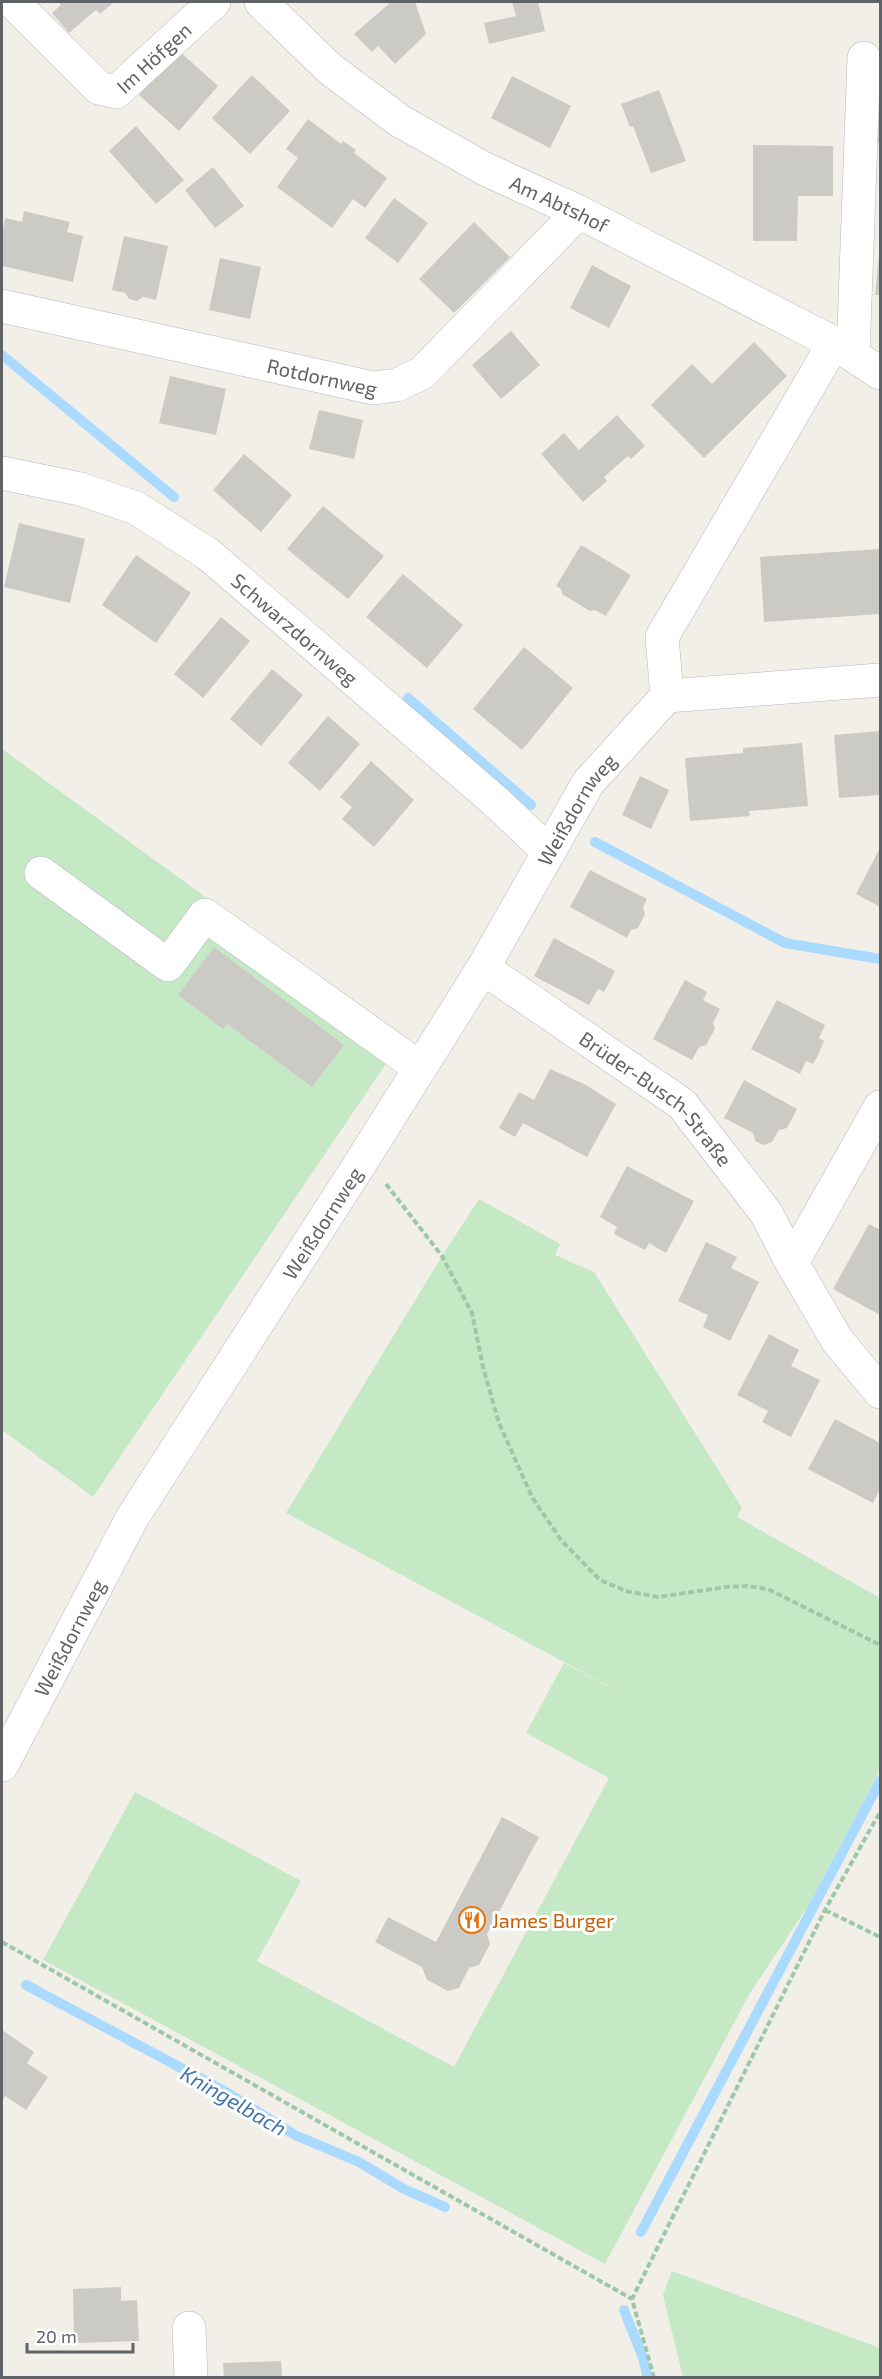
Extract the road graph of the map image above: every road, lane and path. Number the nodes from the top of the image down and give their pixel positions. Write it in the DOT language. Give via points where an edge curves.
graph roads {
  1 [pos="13,2"];
  2 [pos="261,2"];
  3 [pos="213,3"];
  4 [pos="864,58"];
  5 [pos="579,212"];
  6 [pos="2,306"];
  7 [pos="844,350"];
  8 [pos="880,373"];
  9 [pos="2,473"];
  10 [pos="880,680"];
  11 [pos="667,696"];
  12 [pos="549,852"];
  13 [pos="41,873"];
  14 [pos="483,968"];
  15 [pos="420,1068"];
  16 [pos="880,1107"];
  17 [pos="358,1167"];
  18 [pos="792,1263"];
  19 [pos="880,1392"];
  20 [pos="880,1645"];
  21 [pos="2,1765"];
  22 [pos="880,1812"];
  23 [pos="825,1910"];
  24 [pos="880,1937"];
  25 [pos="2,1942"];
  26 [pos="632,2299"];
  27 [pos="189,2328"];
  28 [pos="191,2378"];
  29 [pos="654,2378"];
  1 -- 3 [label="street, Im Höfgen" via="99,88 116,92"];
  2 -- 5 [label="street, Am Abtshof" via="330,69 400,121 485,169"];
  4 -- 7 [label="street"];
  5 -- 6 [label="street, Rotdornweg" via="422,373 398,385 373,388"];
  5 -- 7 [label="street, Am Abtshof"];
  7 -- 8 [label="street, Am Abtshof"];
  7 -- 11 [label="street" via="662,637"];
  9 -- 12 [label="street, Schwarzdornweg" via="80,489 136,508 208,554"];
  10 -- 11 [label="street"];
  11 -- 12 [label="street, Weißdornweg" via="588,783"];
  12 -- 14 [label="street, Weißdornweg"];
  13 -- 15 [label="street" via="168,965 205,915"];
  14 -- 15 [label="street, Weißdornweg"];
  14 -- 18 [label="street, Brüder-Busch-Straße" via="682,1104 766,1213"];
  15 -- 17 [label="street, Weißdornweg"];
  16 -- 18 [label="street"];
  17 -- 20 [label="path" via="386,1185 442,1256 472,1313 499,1423 532,1497 561,1540 600,1580 626,1591 658,1597 726,1587 768,1589"];
  17 -- 21 [label="street, Weißdornweg" via="132,1518"];
  18 -- 19 [label="street, Brüder-Busch-Straße" via="837,1340"];
  22 -- 23 [label="path"];
  23 -- 24 [label="path"];
  23 -- 26 [label="path"];
  25 -- 26 [label="path"];
  26 -- 29 [label="path"];
  27 -- 28 [label="street"];
}
